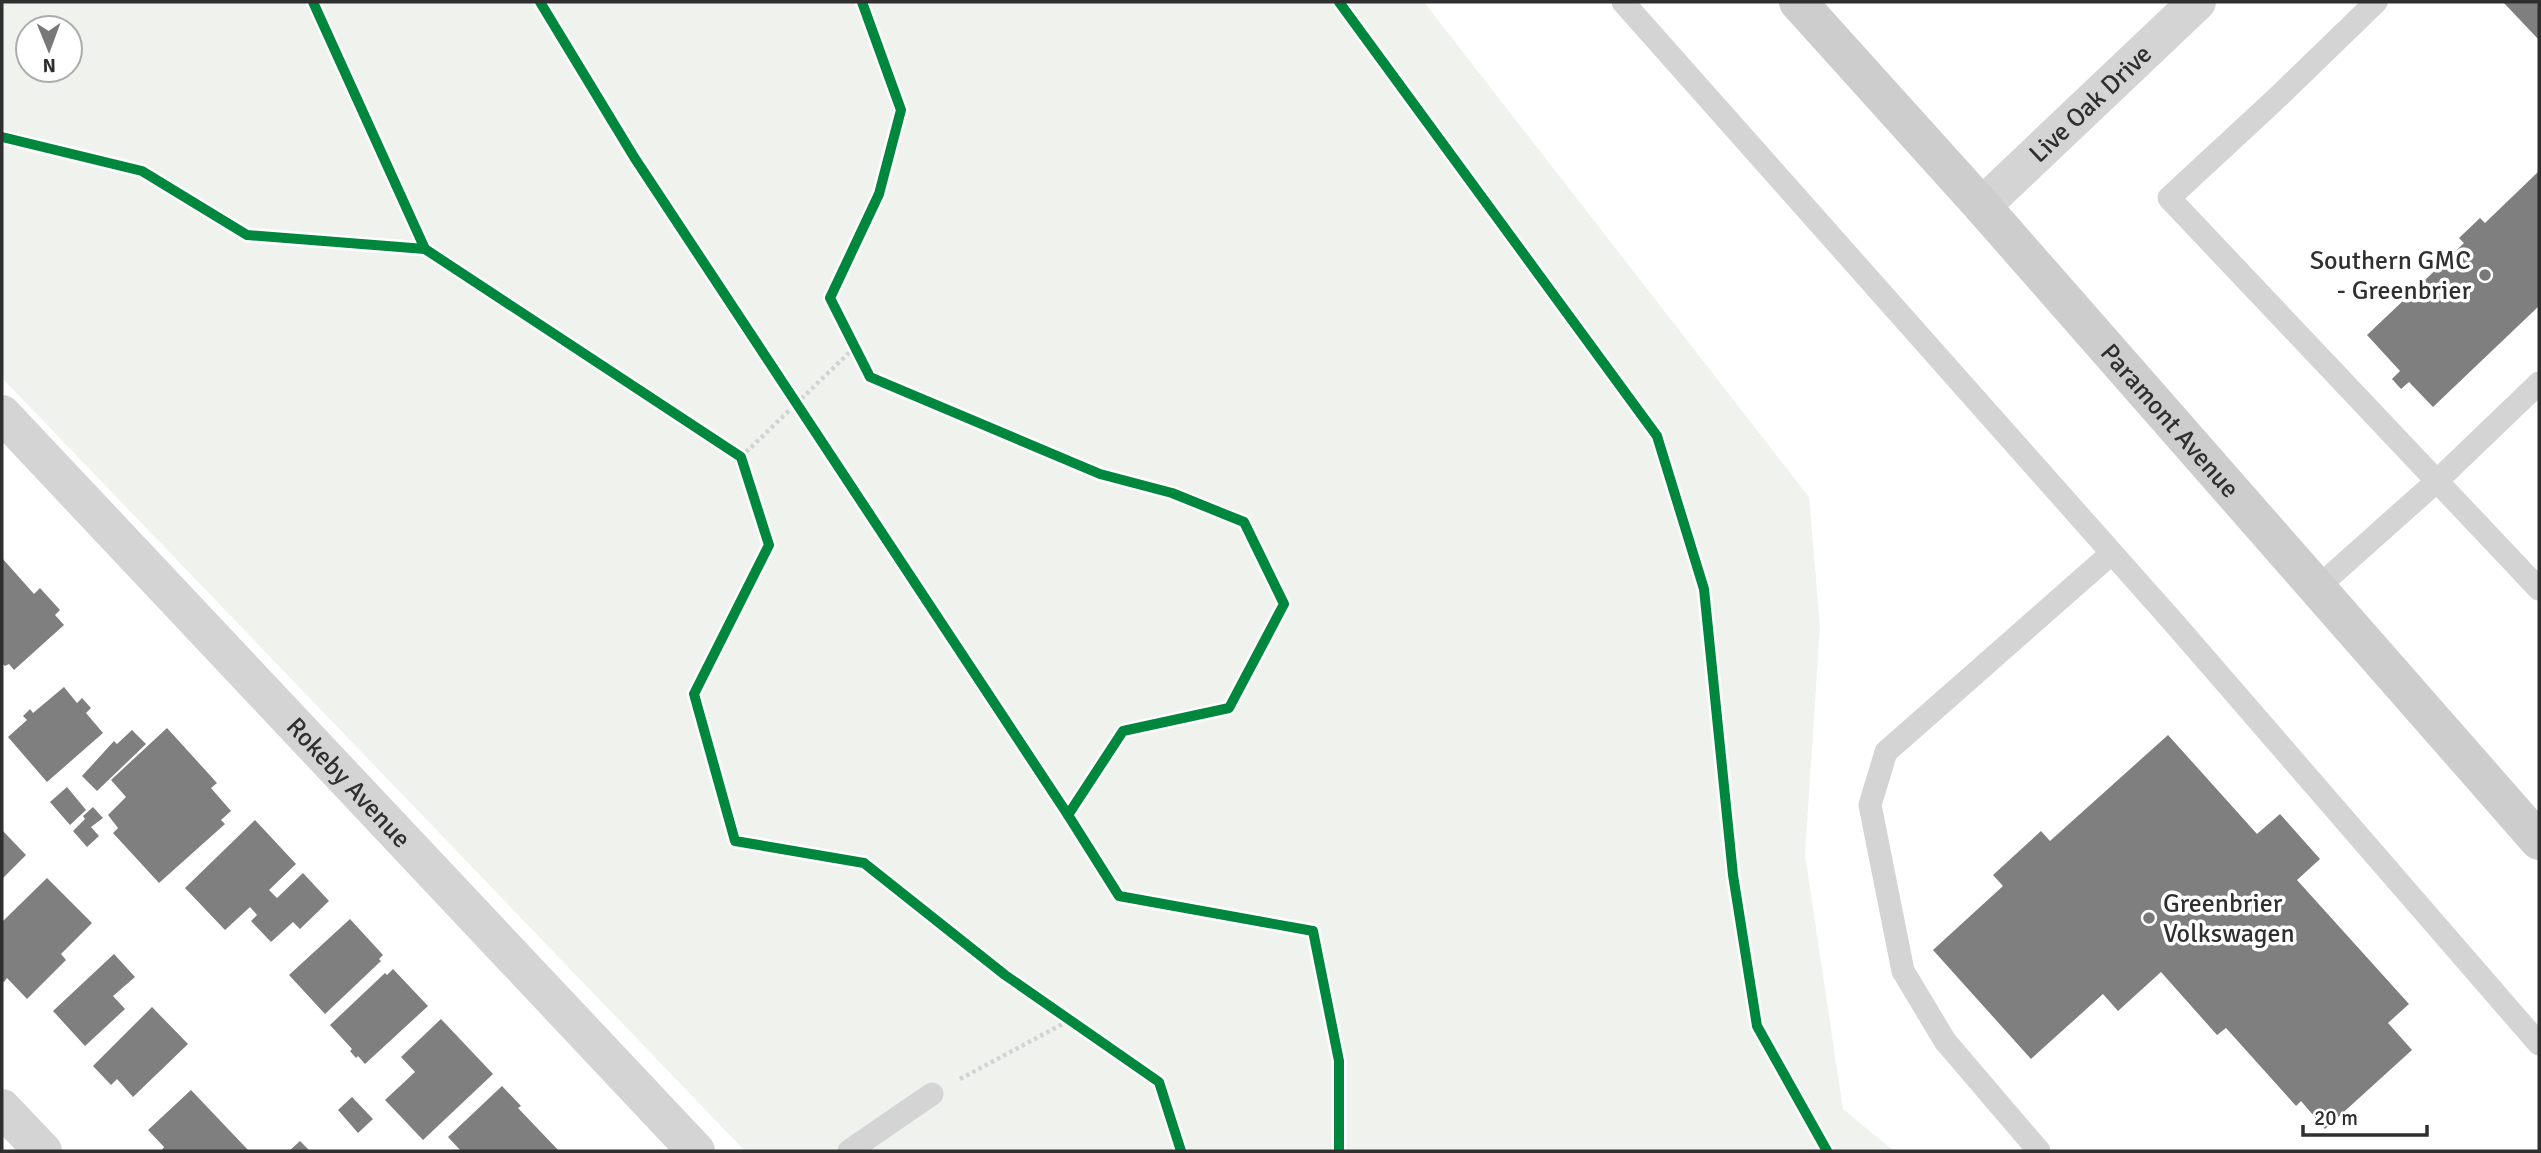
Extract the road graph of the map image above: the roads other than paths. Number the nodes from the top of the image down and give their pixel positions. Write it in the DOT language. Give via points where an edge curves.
graph roads {
  1 [pos="1623,2"];
  2 [pos="1798,2"];
  3 [pos="2197,2"];
  4 [pos="2376,2"];
  5 [pos="1982,206"];
  6 [pos="2539,383"];
  7 [pos="7,430"];
  8 [pos="2437,481"];
  9 [pos="2112,553"];
  10 [pos="2317,588"];
  11 [pos="2539,589"];
  12 [pos="2539,841"];
  13 [pos="2539,1044"];
  14 [pos="932,1094"];
  15 [pos="2,1108"];
  16 [pos="43,1151"];
  17 [pos="696,1151"];
  18 [pos="849,1151"];
  19 [pos="2039,1151"];
  1 -- 9 [label="lane"];
  2 -- 5 [label="street, Paramont Avenue"];
  3 -- 5 [label="street, Live Oak Drive"];
  4 -- 8 [label="lane" via="2169,198"];
  5 -- 10 [label="street, Paramont Avenue"];
  6 -- 8 [label="lane"];
  7 -- 17 [label="street, Rokeby Avenue"];
  8 -- 10 [label="lane"];
  8 -- 11 [label="lane"];
  9 -- 13 [label="lane"];
  9 -- 19 [label="lane" via="1886,752 1870,805 1903,971 1945,1041"];
  10 -- 12 [label="street, Paramont Avenue"];
  14 -- 18 [label="lane"];
  15 -- 16 [label="street"];
}
